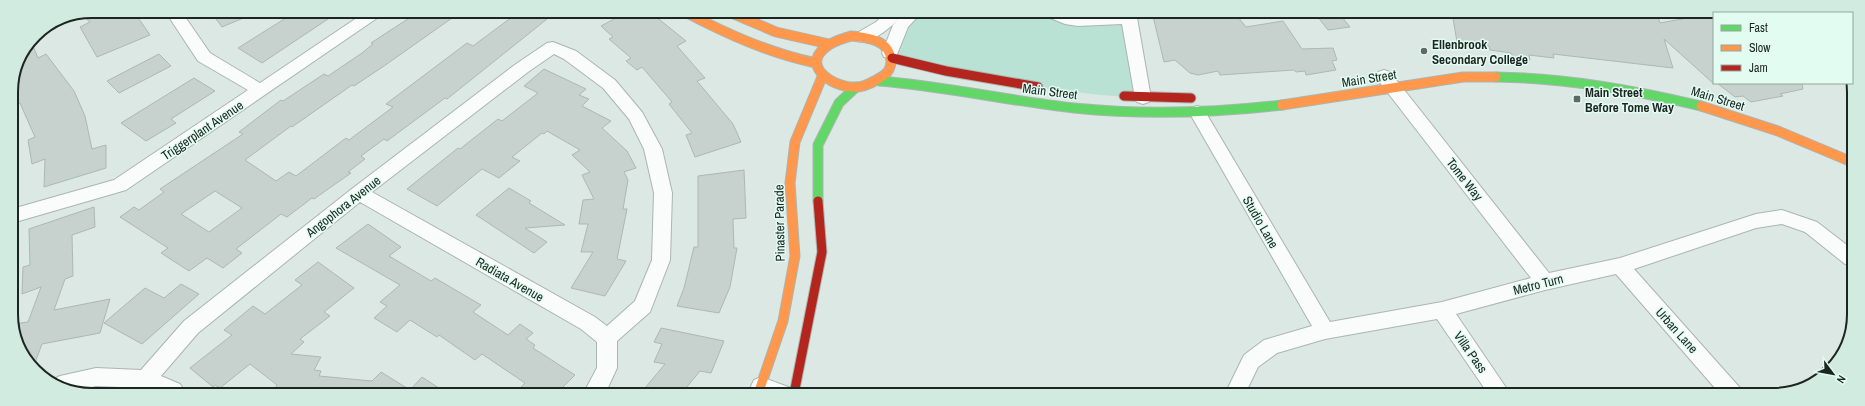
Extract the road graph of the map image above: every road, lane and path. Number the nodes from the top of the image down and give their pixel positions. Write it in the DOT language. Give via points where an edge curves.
graph roads {
  1 [pos="178,18"];
  2 [pos="368,18"];
  3 [pos="696,18"];
  4 [pos="741,18"];
  5 [pos="890,18"];
  6 [pos="908,18"];
  7 [pos="1064,18"];
  8 [pos="1108,18"];
  9 [pos="1128,18"];
  10 [pos="863,37"];
  11 [pos="828,44"];
  12 [pos="891,55"];
  13 [pos="816,63"];
  14 [pos="822,77"];
  15 [pos="1386,79"];
  16 [pos="878,81"];
  17 [pos="1649,85"];
  18 [pos="856,88"];
  19 [pos="1048,89"];
  20 [pos="260,90"];
  21 [pos="1114,96"];
  22 [pos="1143,98"];
  23 [pos="1200,105"];
  24 [pos="1847,151"];
  25 [pos="1847,160"];
  26 [pos="359,193"];
  27 [pos="18,214"];
  28 [pos="1847,255"];
  29 [pos="1620,266"];
  30 [pos="1545,282"];
  31 [pos="1442,310"];
  32 [pos="1325,331"];
  33 [pos="607,338"];
  34 [pos="146,379"];
  35 [pos="67,383"];
  36 [pos="168,388"];
  37 [pos="598,388"];
  38 [pos="761,388"];
  39 [pos="795,388"];
  40 [pos="1238,388"];
  41 [pos="1496,388"];
  42 [pos="1728,388"];
  1 -- 20 [label="street" via="204,57"];
  2 -- 20 [label="street, Triggerplant Avenue"];
  3 -- 13 [label="main road" via="728,35 794,59"];
  4 -- 11 [label="main road" via="776,32"];
  5 -- 10 [label="street"];
  6 -- 12 [label="street" via="901,25"];
  7 -- 8 [label="street" via="1078,21"];
  9 -- 22 [label="street"];
  10 -- 11 [label="main road" via="851,36"];
  10 -- 12 [label="main road" via="880,42"];
  11 -- 13 [label="main road" via="818,56"];
  12 -- 16 [label="main road" via="891,66 887,74"];
  12 -- 19 [label="main road, Main Street" via="946,71"];
  13 -- 14 [label="main road"];
  14 -- 18 [label="main road" via="842,87"];
  14 -- 38 [label="main road, Pinaster Parade" via="795,142 790,183 795,256 783,322"];
  15 -- 23 [label="main road, Main Street" via="1267,108"];
  15 -- 25 [label="main road, Main Street" via="1490,76 1573,81 1640,92 1677,99 1742,119 1784,133"];
  15 -- 30 [label="street, Tome Way"];
  16 -- 18 [label="main road"];
  16 -- 23 [label="main road, Main Street" via="908,81 1008,99 1091,109 1154,113"];
  17 -- 24 [label="main road, Main Street" via="1717,103"];
  18 -- 39 [label="main road" via="839,103 818,145 817,183 822,252 810,324"];
  20 -- 27 [label="street, Triggerplant Avenue" via="120,186"];
  21 -- 22 [label="main road, Main Street"];
  22 -- 23 [label="main road, Main Street"];
  23 -- 32 [label="street, Studio Lane"];
  26 -- 33 [label="street, Radiata Avenue" via="588,323"];
  26 -- 33 [label="street, Angophora Avenue" via="553,47 570,55 609,84 636,116 653,149 663,193 661,260 643,306"];
  26 -- 34 [label="street, Angophora Avenue" via="191,327"];
  28 -- 29 [label="street, Metro Turn" via="1811,227 1782,216 1756,221"];
  29 -- 30 [label="street, Metro Turn"];
  29 -- 42 [label="street, Urban Lane"];
  30 -- 31 [label="street, Metro Turn"];
  31 -- 32 [label="street, Metro Turn"];
  31 -- 41 [label="street, Villa Pass"];
  32 -- 40 [label="street, Metro Turn" via="1271,346 1251,362"];
  33 -- 37 [label="street" via="609,363"];
  34 -- 35 [label="street" via="96,377"];
  34 -- 36 [label="street"];
}
